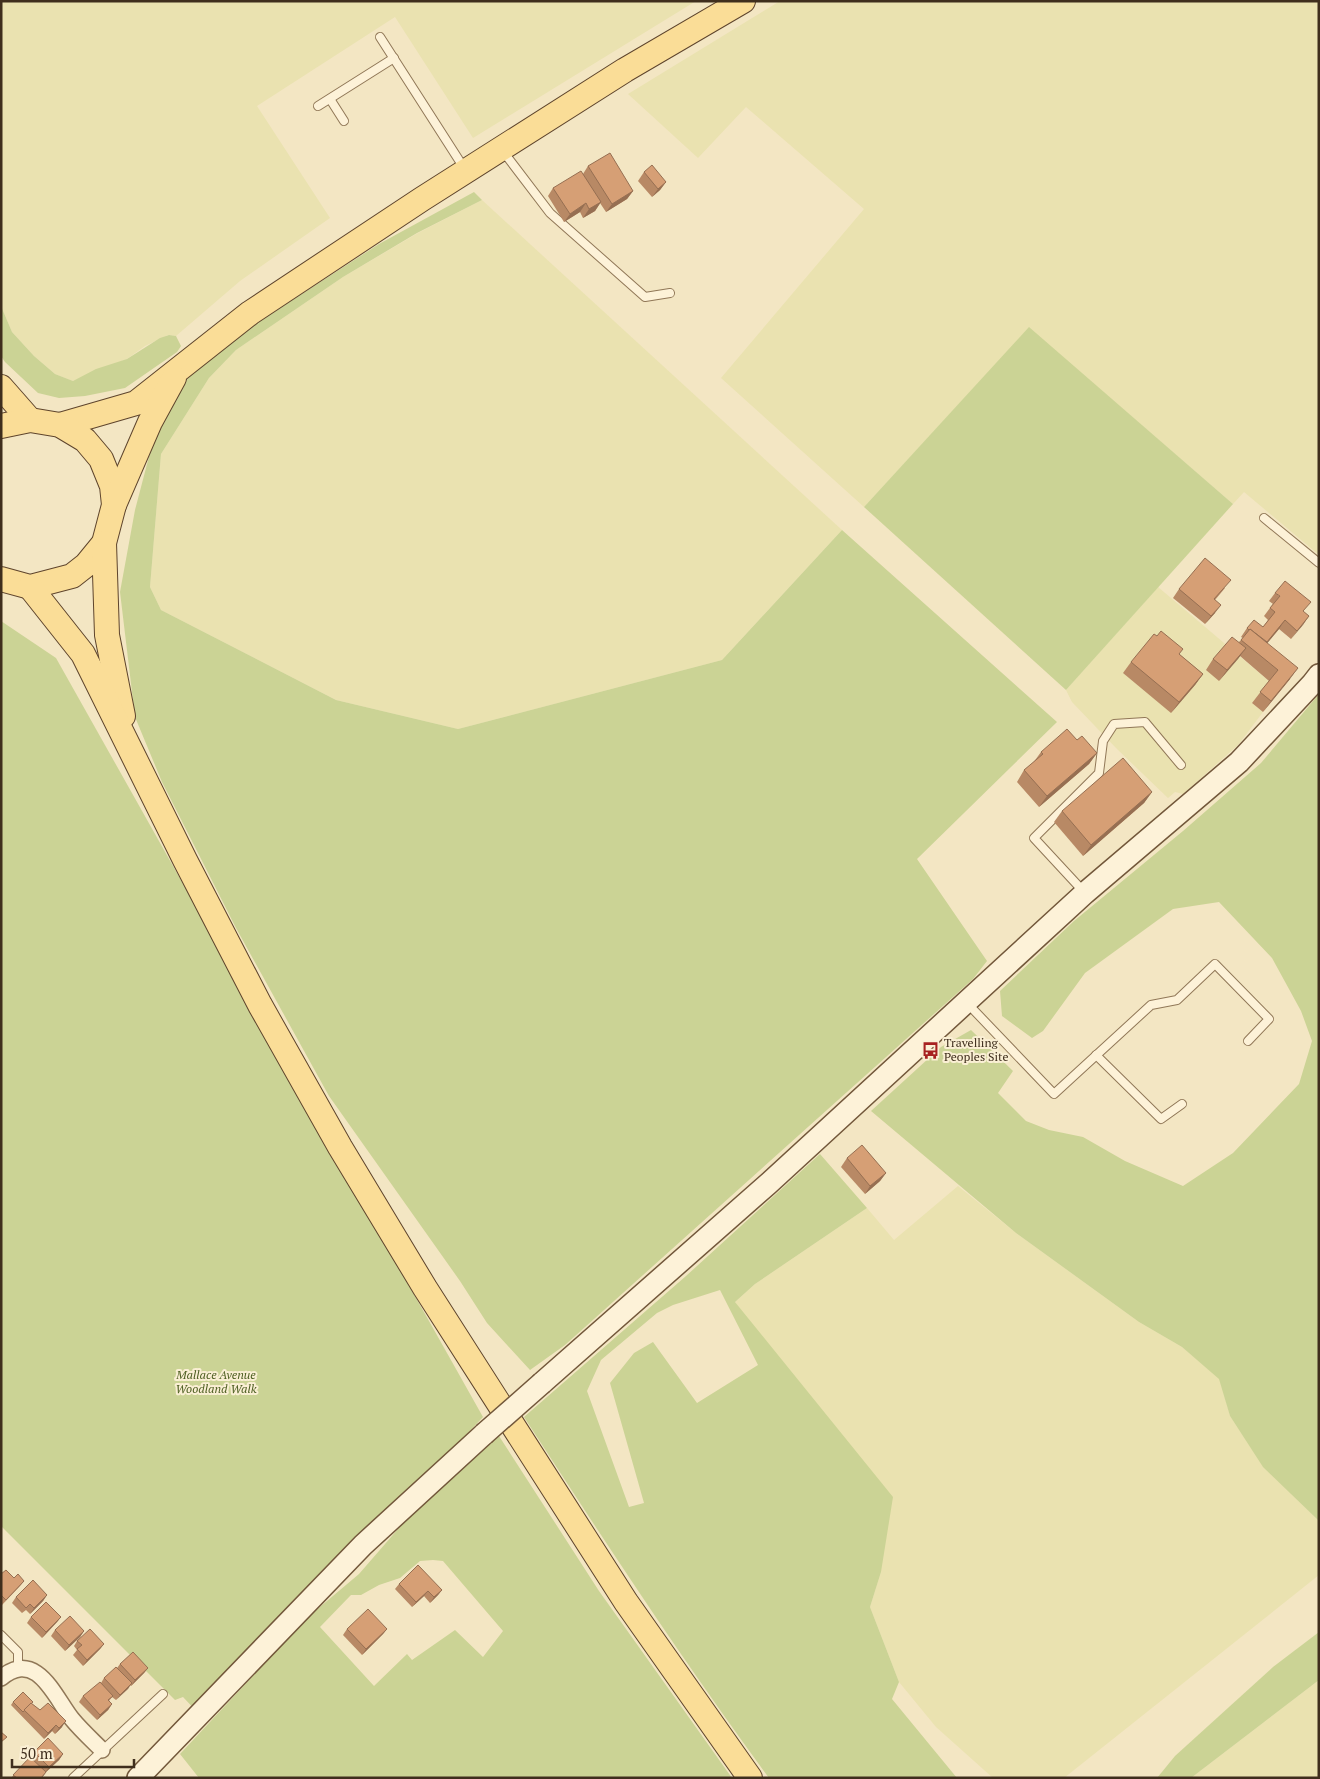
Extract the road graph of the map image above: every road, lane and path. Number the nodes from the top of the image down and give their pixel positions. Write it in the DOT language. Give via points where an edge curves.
graph roads {
  1 [pos="742,1"];
  2 [pos="380,37"];
  3 [pos="394,58"];
  4 [pos="330,99"];
  5 [pos="318,106"];
  6 [pos="344,121"];
  7 [pos="501,149"];
  8 [pos="466,171"];
  9 [pos="670,293"];
  10 [pos="177,372"];
  11 [pos="1,387"];
  12 [pos="30,420"];
  13 [pos="60,425"];
  14 [pos="1,426"];
  15 [pos="114,504"];
  16 [pos="1264,518"];
  17 [pos="104,543"];
  18 [pos="1319,563"];
  19 [pos="1,580"];
  20 [pos="30,587"];
  21 [pos="1319,675"];
  22 [pos="129,747"];
  23 [pos="1181,765"];
  24 [pos="1086,893"];
  25 [pos="967,1003"];
  26 [pos="1248,1041"];
  27 [pos="1096,1055"];
  28 [pos="1182,1104"];
  29 [pos="1,1635"];
  30 [pos="18,1670"];
  31 [pos="1,1678"];
  32 [pos="163,1694"];
  33 [pos="102,1750"];
  34 [pos="73,1778"];
  35 [pos="138,1778"];
  36 [pos="750,1778"];
  1 -- 7 [label="main road"];
  2 -- 3 [label="lane"];
  3 -- 4 [label="lane"];
  3 -- 8 [label="lane"];
  4 -- 5 [label="lane"];
  4 -- 6 [label="lane"];
  7 -- 8 [label="main road"];
  7 -- 9 [label="lane" via="550,213 645,297"];
  8 -- 10 [label="main road" via="250,312"];
  10 -- 13 [label="main road" via="136,403"];
  10 -- 15 [label="main road" via="150,422"];
  11 -- 12 [label="main road"];
  12 -- 13 [label="main road"];
  12 -- 14 [label="main road"];
  13 -- 15 [label="main road" via="85,440 101,459 112,486"];
  15 -- 17 [label="main road"];
  16 -- 18 [label="lane"];
  17 -- 20 [label="main road" via="86,566 72,576"];
  17 -- 22 [label="main road" via="107,635"];
  19 -- 20 [label="main road"];
  20 -- 22 [label="main road" via="83,654"];
  21 -- 24 [label="main road" via="1239,762"];
  22 -- 36 [label="main road" via="260,1005 420,1280 626,1602"];
  23 -- 24 [label="lane" via="1145,722 1114,724 1103,741 1099,774 1034,838"];
  24 -- 25 [label="main road"];
  25 -- 27 [label="lane" via="1054,1094"];
  25 -- 35 [label="main road, bridge" via="362,1545"];
  26 -- 27 [label="lane" via="1269,1019 1215,964 1177,1000 1151,1005"];
  27 -- 28 [label="lane" via="1161,1119"];
  29 -- 30 [label="lane" via="18,1652"];
  30 -- 31 [label="street"];
  30 -- 33 [label="street" via="39,1673 72,1719"];
  32 -- 33 [label="lane"];
  33 -- 34 [label="lane"];
}
